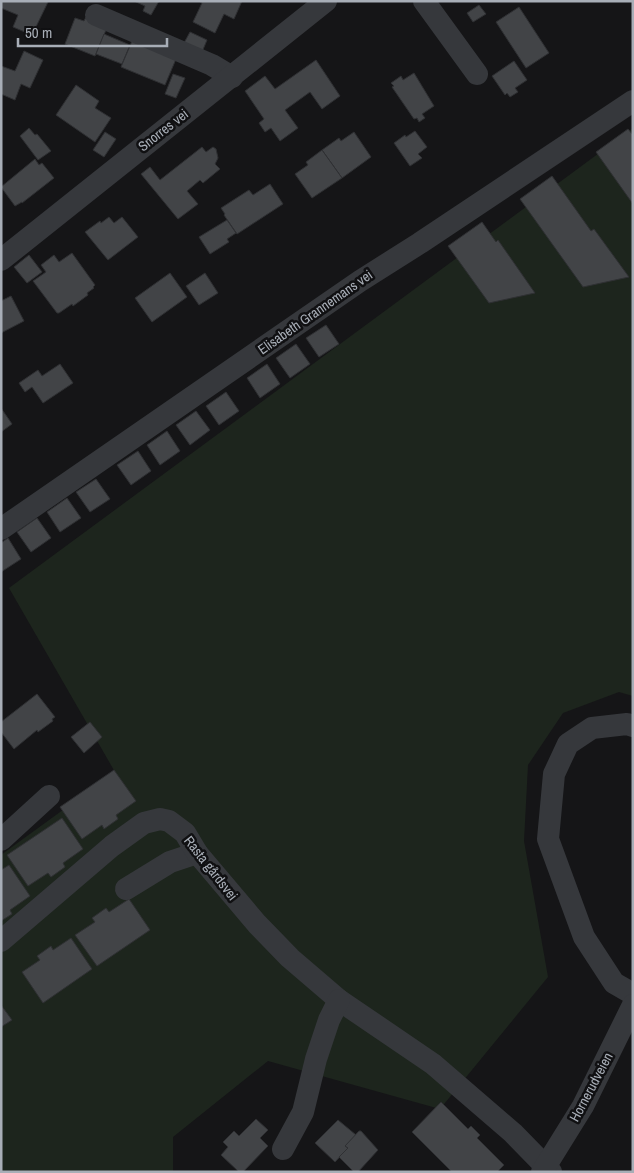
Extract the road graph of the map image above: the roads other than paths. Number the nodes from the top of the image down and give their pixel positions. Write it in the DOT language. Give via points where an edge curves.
graph roads {
  1 [pos="326,1"];
  2 [pos="424,1"];
  3 [pos="96,15"];
  4 [pos="477,74"];
  5 [pos="232,77"];
  6 [pos="633,101"];
  7 [pos="1,260"];
  8 [pos="1,529"];
  9 [pos="633,726"];
  10 [pos="49,796"];
  11 [pos="1,840"];
  12 [pos="197,853"];
  13 [pos="126,889"];
  14 [pos="1,941"];
  15 [pos="633,994"];
  16 [pos="340,1000"];
  17 [pos="633,1005"];
  18 [pos="283,1149"];
  19 [pos="546,1170"];
  1 -- 5 [label="street, Snorres vei"];
  2 -- 4 [label="street"];
  3 -- 5 [label="street" via="212,65"];
  5 -- 7 [label="street, Snorres vei"];
  6 -- 8 [label="street, Elisabeth Grannemans vei" via="360,281"];
  9 -- 15 [label="street" via="592,728 568,744 554,774 548,839 584,937 614,983"];
  10 -- 11 [label="street"];
  12 -- 13 [label="street" via="170,862"];
  12 -- 14 [label="street, Rasta gårdsvei" via="185,833 170,821 160,819 144,823 112,846"];
  12 -- 16 [label="street, Rasta gårdsvei" via="290,958"];
  16 -- 18 [label="street" via="329,1020 303,1112"];
  16 -- 19 [label="street, Rasta gårdsvei" via="434,1064 513,1133"];
  17 -- 19 [label="street, Hornerudveien" via="583,1106"];
}
